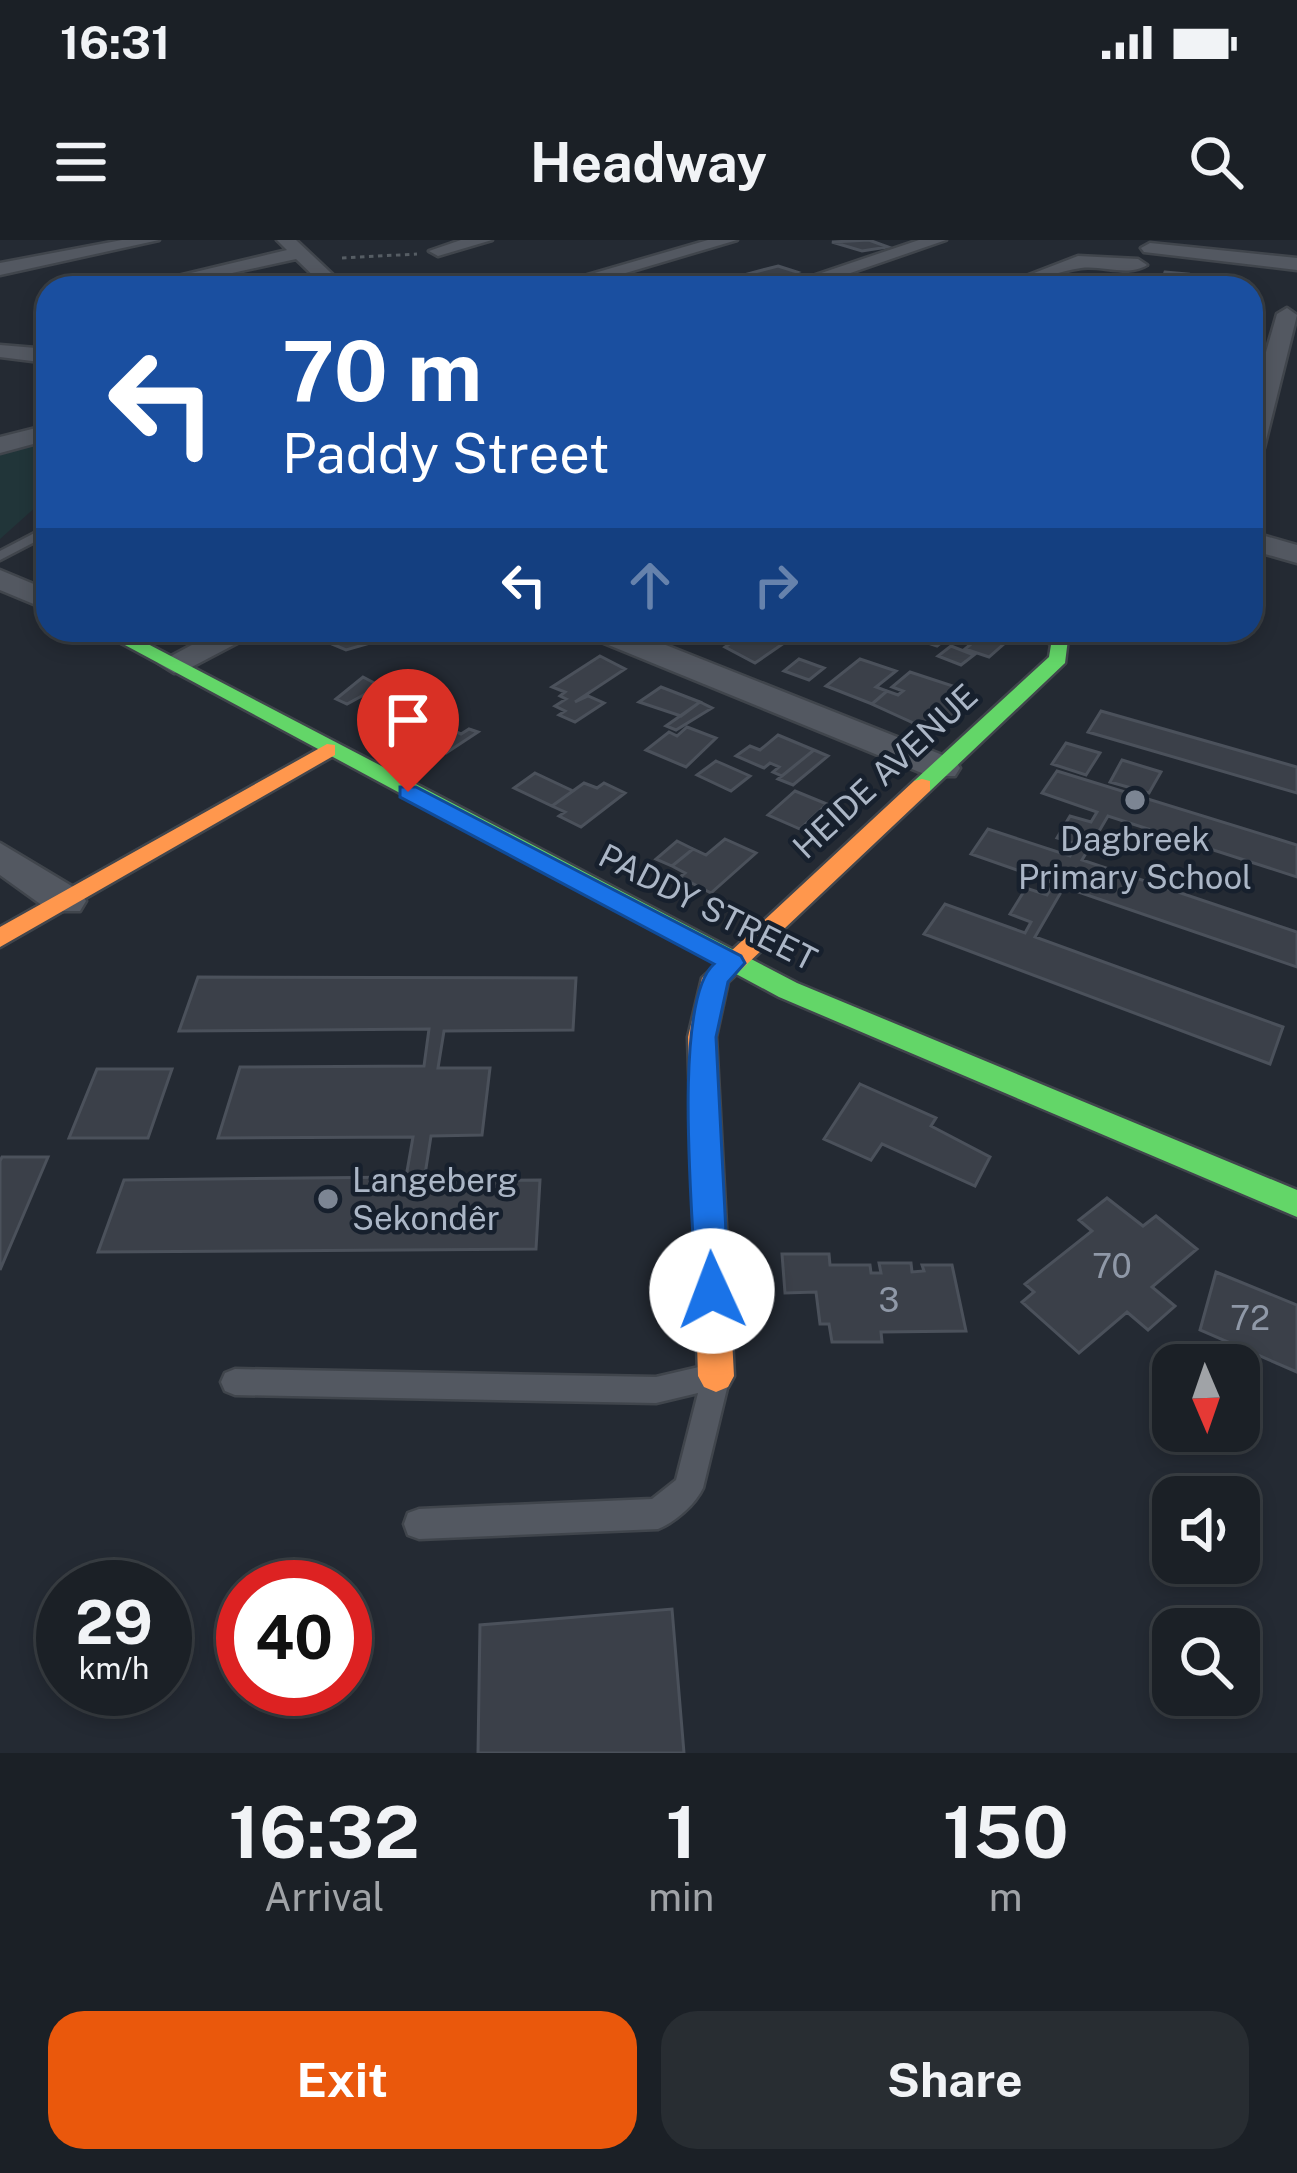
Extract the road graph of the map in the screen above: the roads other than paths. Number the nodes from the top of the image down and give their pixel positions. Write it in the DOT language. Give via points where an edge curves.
graph roads {
  1 [pos="150,240"];
  2 [pos="483,240"];
  3 [pos="937,240"];
  4 [pos="712,242"];
  5 [pos="297,250"];
  6 [pos="438,251"];
  7 [pos="1147,251"];
  8 [pos="1296,259"];
  9 [pos="0,269"];
  10 [pos="188,276"];
  11 [pos="324,276"];
  12 [pos="594,276"];
  13 [pos="824,276"];
  14 [pos="1039,276"];
  15 [pos="1284,314"];
  16 [pos="0,351"];
  17 [pos="36,355"];
  18 [pos="1263,399"];
  19 [pos="36,435"];
  20 [pos="0,445"];
  21 [pos="36,536"];
  22 [pos="1263,544"];
  23 [pos="1297,554"];
  24 [pos="0,556"];
  25 [pos="0,579"];
  26 [pos="36,596"];
  27 [pos="131,642"];
  28 [pos="219,642"];
  29 [pos="630,642"];
  30 [pos="1060,642"];
  31 [pos="174,663"];
  32 [pos="327,750"];
  33 [pos="942,768"];
  34 [pos="0,856"];
  35 [pos="65,901"];
  36 [pos="0,938"];
  37 [pos="732,963"];
  38 [pos="1297,1204"];
  39 [pos="716,1376"];
  40 [pos="235,1382"];
  41 [pos="419,1524"];
  1 -- 9 [label="street"];
  2 -- 6 [label="street"];
  3 -- 13 [label="street"];
  4 -- 12 [label="street"];
  5 -- 10 [label="street"];
  5 -- 11 [label="street"];
  7 -- 8 [label="street"];
  7 -- 14 [label="street"];
  15 -- 18 [label="street"];
  16 -- 17 [label="street"];
  19 -- 20 [label="street"];
  21 -- 24 [label="lane"];
  22 -- 23 [label="street"];
  25 -- 26 [label="street"];
  27 -- 31 [label="street, PADDY STREET"];
  28 -- 31 [label="street"];
  29 -- 33 [label="street"];
  30 -- 33 [label="street, HEIDE AVENUE" via="1058,659"];
  31 -- 32 [label="street, PADDY STREET"];
  32 -- 35 [label="street"];
  32 -- 37 [label="street, PADDY STREET"];
  33 -- 37 [label="street, HEIDE AVENUE"];
  34 -- 35 [label="street"];
  35 -- 36 [label="street"];
  37 -- 38 [label="street, PADDY STREET"];
  37 -- 39 [label="street" via="715,978 702,1037"];
  39 -- 40 [label="lane" via="656,1390"];
  39 -- 41 [label="lane" via="688,1488 658,1514"];
}
